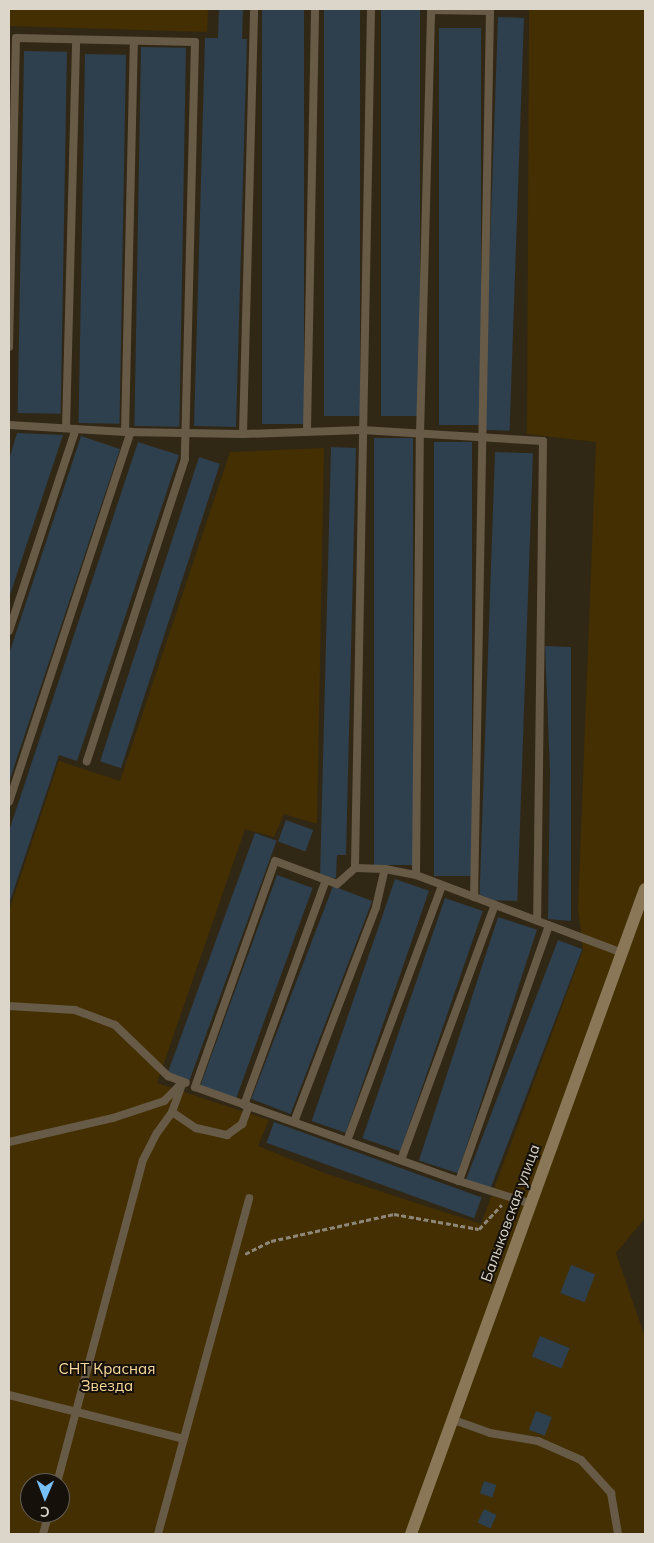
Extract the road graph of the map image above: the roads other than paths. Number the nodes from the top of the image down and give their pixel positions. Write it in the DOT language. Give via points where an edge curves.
graph roads {
  1 [pos="254,9"];
  2 [pos="315,9"];
  3 [pos="371,9"];
  4 [pos="431,9"];
  5 [pos="489,10"];
  6 [pos="76,40"];
  7 [pos="134,41"];
  8 [pos="9,348"];
  9 [pos="9,425"];
  10 [pos="66,428"];
  11 [pos="76,429"];
  12 [pos="307,430"];
  13 [pos="362,430"];
  14 [pos="128,432"];
  15 [pos="186,434"];
  16 [pos="243,434"];
  17 [pos="420,434"];
  18 [pos="481,439"];
  19 [pos="9,631"];
  20 [pos="87,761"];
  21 [pos="9,802"];
  22 [pos="355,868"];
  23 [pos="385,869"];
  24 [pos="416,875"];
  25 [pos="326,880"];
  26 [pos="442,886"];
  27 [pos="645,889"];
  28 [pos="474,897"];
  29 [pos="494,905"];
  30 [pos="537,920"];
  31 [pos="550,925"];
  32 [pos="620,952"];
  33 [pos="9,1006"];
  34 [pos="183,1082"];
  35 [pos="195,1087"];
  36 [pos="247,1105"];
  37 [pos="172,1112"];
  38 [pos="294,1122"];
  39 [pos="347,1141"];
  40 [pos="9,1142"];
  41 [pos="401,1160"];
  42 [pos="459,1181"];
  43 [pos="249,1198"];
  44 [pos="532,1204"];
  45 [pos="9,1395"];
  46 [pos="77,1413"];
  47 [pos="451,1419"];
  48 [pos="184,1438"];
  49 [pos="60,1473"];
  50 [pos="158,1534"];
  51 [pos="410,1534"];
  52 [pos="618,1534"];
  1 -- 16 [label="lane"];
  2 -- 12 [label="lane"];
  3 -- 13 [label="lane"];
  4 -- 5 [label="lane"];
  4 -- 17 [label="lane"];
  5 -- 18 [label="lane"];
  6 -- 7 [label="lane"];
  6 -- 8 [label="lane" via="16,38"];
  6 -- 10 [label="lane"];
  7 -- 14 [label="lane"];
  7 -- 15 [label="lane" via="195,42"];
  9 -- 10 [label="lane"];
  10 -- 11 [label="lane"];
  11 -- 14 [label="lane"];
  11 -- 19 [label="lane"];
  12 -- 13 [label="lane"];
  12 -- 16 [label="lane"];
  13 -- 17 [label="lane"];
  13 -- 22 [label="lane"];
  14 -- 15 [label="lane"];
  14 -- 21 [label="lane"];
  15 -- 16 [label="lane"];
  15 -- 20 [label="lane" via="185,459"];
  17 -- 18 [label="lane"];
  17 -- 24 [label="lane"];
  18 -- 28 [label="lane"];
  18 -- 30 [label="lane" via="543,441"];
  22 -- 23 [label="lane"];
  22 -- 25 [label="lane" via="337,884"];
  23 -- 24 [label="lane"];
  23 -- 38 [label="lane" via="376,907"];
  24 -- 26 [label="lane"];
  25 -- 35 [label="lane" via="275,861"];
  25 -- 36 [label="lane"];
  26 -- 28 [label="lane"];
  26 -- 39 [label="lane"];
  27 -- 32 [label="street, Балыковская улица"];
  28 -- 29 [label="lane"];
  29 -- 30 [label="lane"];
  29 -- 41 [label="lane"];
  30 -- 31 [label="lane"];
  31 -- 32 [label="lane"];
  31 -- 42 [label="lane"];
  32 -- 44 [label="street, Балыковская улица"];
  33 -- 34 [label="lane" via="74,1010 115,1025 168,1076"];
  34 -- 35 [label="lane"];
  34 -- 37 [label="lane"];
  34 -- 40 [label="lane" via="164,1101 113,1118"];
  35 -- 36 [label="lane"];
  36 -- 37 [label="lane" via="242,1124 227,1135 196,1128"];
  36 -- 38 [label="lane"];
  37 -- 46 [label="lane" via="143,1160"];
  38 -- 39 [label="lane"];
  39 -- 41 [label="lane"];
  41 -- 42 [label="lane"];
  42 -- 44 [label="lane"];
  43 -- 48 [label="lane"];
  44 -- 47 [label="street, Балыковская улица"];
  45 -- 46 [label="lane"];
  46 -- 48 [label="lane"];
  46 -- 49 [label="lane"];
  47 -- 51 [label="street, Балыковская улица"];
  47 -- 52 [label="lane" via="490,1433 538,1441 581,1460 611,1493"];
  48 -- 50 [label="lane"];
}
